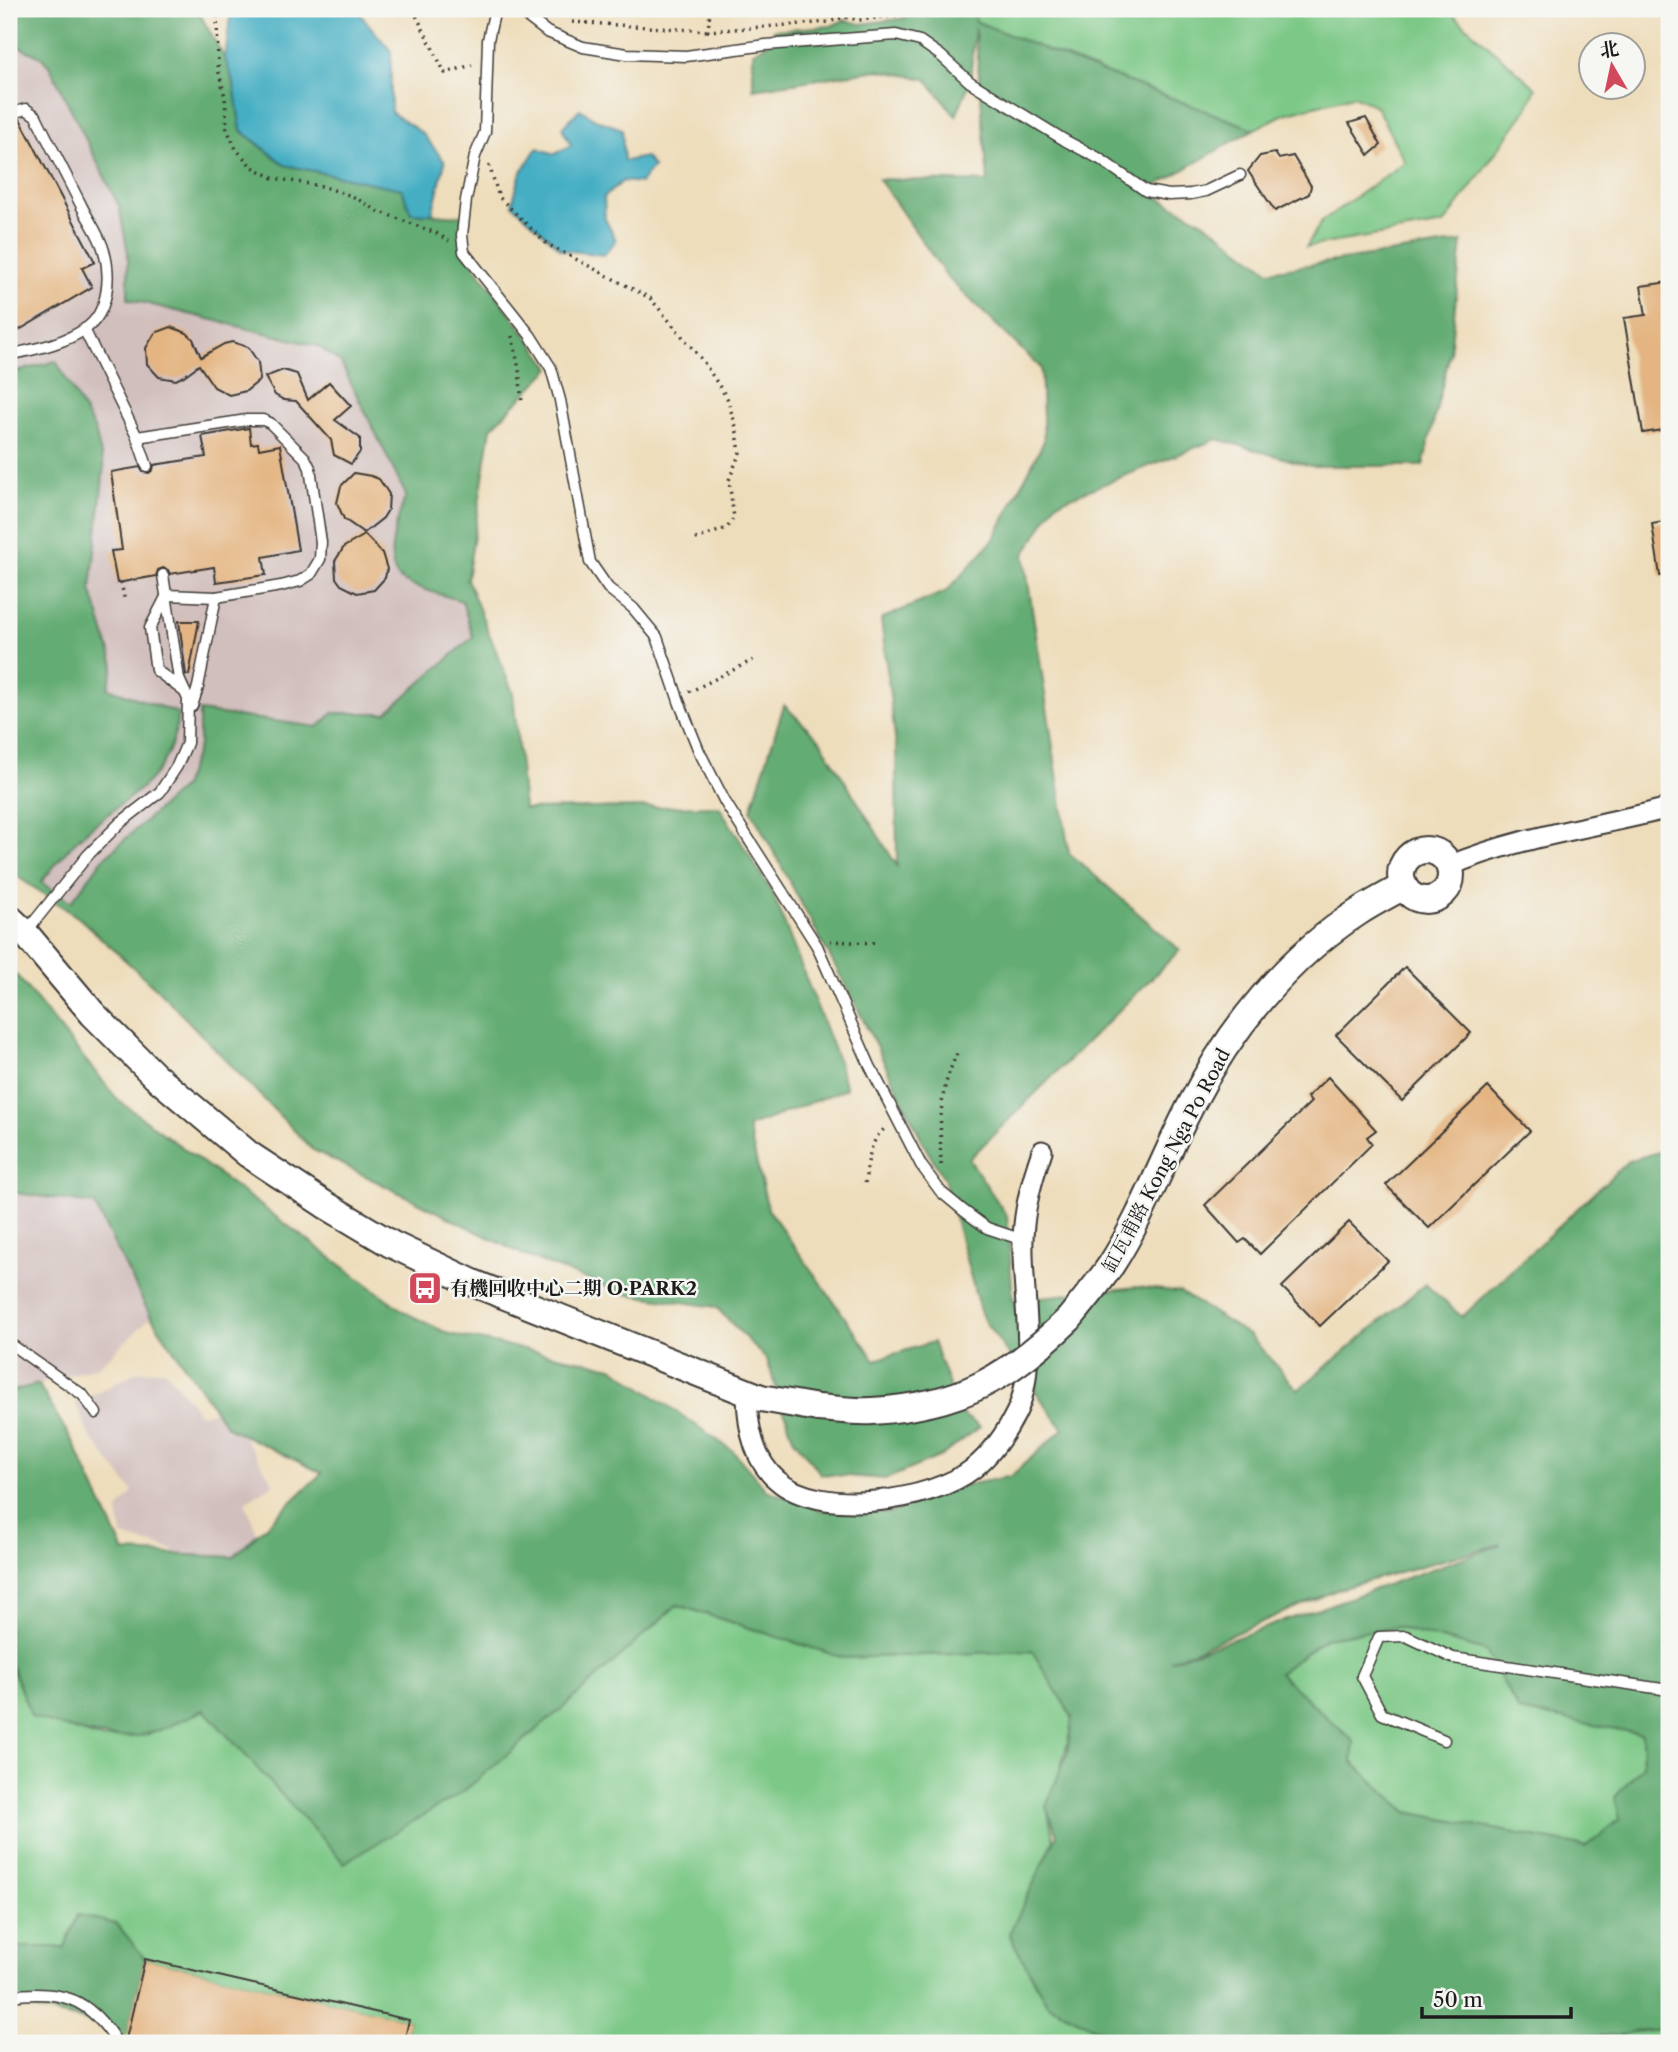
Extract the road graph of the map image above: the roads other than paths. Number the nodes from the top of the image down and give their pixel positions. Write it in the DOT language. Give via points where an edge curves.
graph roads {
  1 [pos="495,9"];
  2 [pos="517,9"];
  3 [pos="9,114"];
  4 [pos="1240,175"];
  5 [pos="84,330"];
  6 [pos="9,355"];
  7 [pos="137,436"];
  8 [pos="147,466"];
  9 [pos="163,575"];
  10 [pos="167,595"];
  11 [pos="216,597"];
  12 [pos="185,692"];
  13 [pos="189,713"];
  14 [pos="1669,808"];
  15 [pos="1449,866"];
  16 [pos="17,926"];
  17 [pos="1042,1151"];
  18 [pos="1023,1240"];
  19 [pos="9,1343"];
  20 [pos="747,1392"];
  21 [pos="96,1413"];
  22 [pos="1669,1690"];
  23 [pos="1444,1741"];
  24 [pos="9,1996"];
  25 [pos="117,2043"];
  1 -- 18 [label="lane" via="486,61 484,136 466,200 464,252 551,368 590,562 608,588 634,608 657,637 704,761 817,946 870,1066 921,1165 941,1192 987,1228"];
  2 -- 4 [label="lane" via="547,32 583,47 627,54 686,55 896,35 920,41 970,82 1146,191 1191,194"];
  3 -- 5 [label="lane" via="26,109 36,116 104,248 109,274 106,297 96,320"];
  5 -- 6 [label="lane"];
  5 -- 7 [label="lane"];
  7 -- 8 [label="lane"];
  7 -- 11 [label="lane" via="263,420 279,431 310,468 321,542 320,559 311,574 281,586"];
  9 -- 10 [label="lane"];
  10 -- 11 [label="lane"];
  10 -- 12 [label="lane" via="179,679"];
  10 -- 12 [label="lane" via="149,628 156,670"];
  11 -- 13 [label="lane"];
  12 -- 13 [label="lane"];
  13 -- 16 [label="lane" via="187,743 160,792 120,823"];
  14 -- 15 [label="street, 缸瓦甫路 Kong Nga Po Road" via="1519,841"];
  15 -- 20 [label="street, 缸瓦甫路 Kong Nga Po Road, bridge" via="1449,885 1439,896 1417,898 1404,886 1357,913 1312,948 1246,1018 1191,1103 1111,1265 1069,1319 1007,1372 947,1399 870,1411 818,1408"];
  16 -- 20 [label="street, 缸瓦甫路 Kong Nga Po Road" via="93,1014 155,1076 248,1154 324,1205 473,1283"];
  17 -- 18 [label="street" via="1026,1205"];
  18 -- 20 [label="street" via="1026,1372 1022,1398 995,1446 972,1469 933,1489 895,1500 827,1500 792,1491 758,1456"];
  19 -- 21 [label="lane" via="83,1395"];
  22 -- 23 [label="lane" via="1453,1658 1406,1636 1379,1637 1362,1676 1382,1714"];
  24 -- 25 [label="lane" via="45,1993 71,1999 96,2015"];
}
